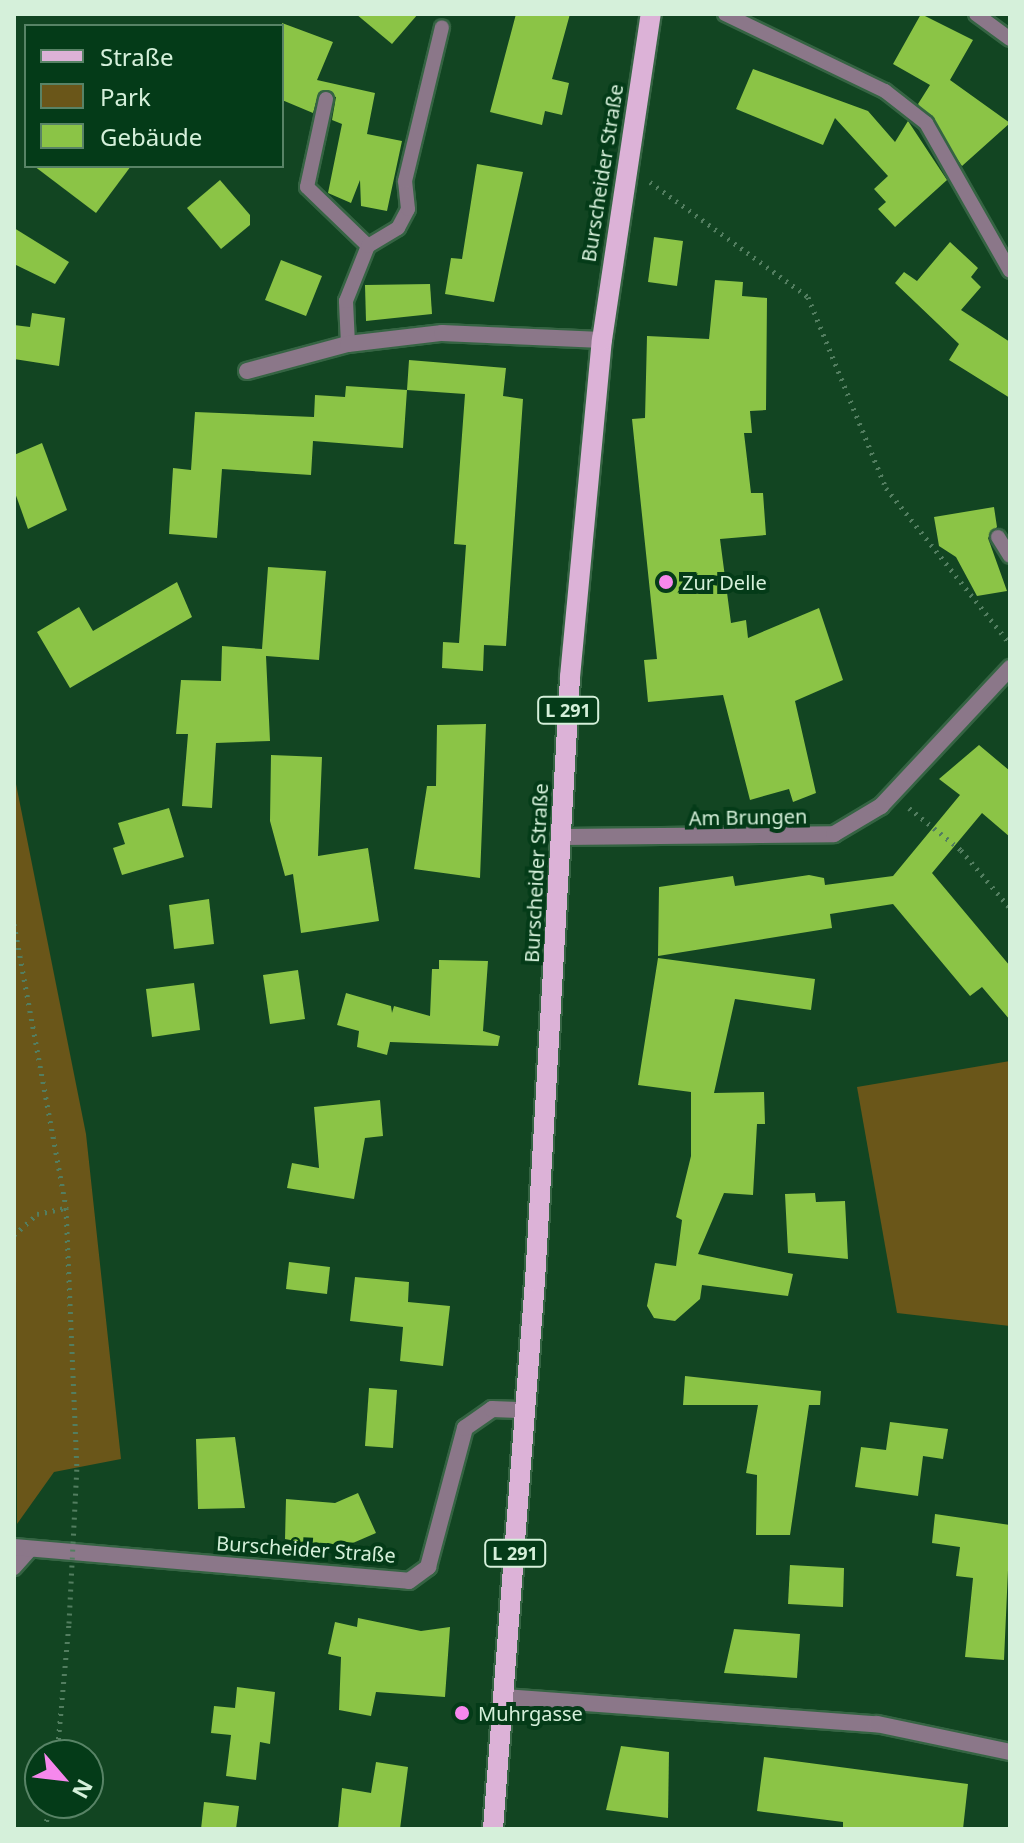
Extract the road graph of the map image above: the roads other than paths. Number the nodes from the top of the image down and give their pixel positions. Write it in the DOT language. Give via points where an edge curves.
graph roads {
  1 [pos="651,14"];
  2 [pos="725,14"];
  3 [pos="976,14"];
  4 [pos="442,27"];
  5 [pos="1010,39"];
  6 [pos="326,99"];
  7 [pos="368,246"];
  8 [pos="1010,271"];
  9 [pos="602,340"];
  10 [pos="348,344"];
  11 [pos="247,371"];
  12 [pos="998,537"];
  13 [pos="1010,556"];
  14 [pos="1010,668"];
  15 [pos="563,837"];
  16 [pos="525,1410"];
  17 [pos="22,1548"];
  18 [pos="14,1568"];
  19 [pos="505,1697"];
  20 [pos="1010,1752"];
  21 [pos="493,1829"];
  1 -- 9 [label="main road, Burscheider Straße / L 291"];
  2 -- 8 [label="lane" via="885,91 926,123"];
  3 -- 5 [label="lane"];
  4 -- 7 [label="lane" via="405,181 408,209 398,228"];
  6 -- 7 [label="lane" via="307,187"];
  7 -- 10 [label="lane" via="346,301"];
  9 -- 10 [label="street" via="442,333"];
  9 -- 15 [label="main road, Burscheider Straße / L 291" via="570,677"];
  10 -- 11 [label="street"];
  12 -- 13 [label="lane"];
  14 -- 15 [label="street, Am Brungen" via="892,794 834,834"];
  15 -- 16 [label="main road, Burscheider Straße / L 291"];
  16 -- 17 [label="street, Burscheider Straße" via="492,1409 465,1428 428,1567 409,1581"];
  16 -- 19 [label="main road, Burscheider Straße / L 291"];
  17 -- 18 [label="lane"];
  19 -- 20 [label="street" via="907,1728"];
  19 -- 21 [label="main road, Burscheider Straße / L 291"];
}
